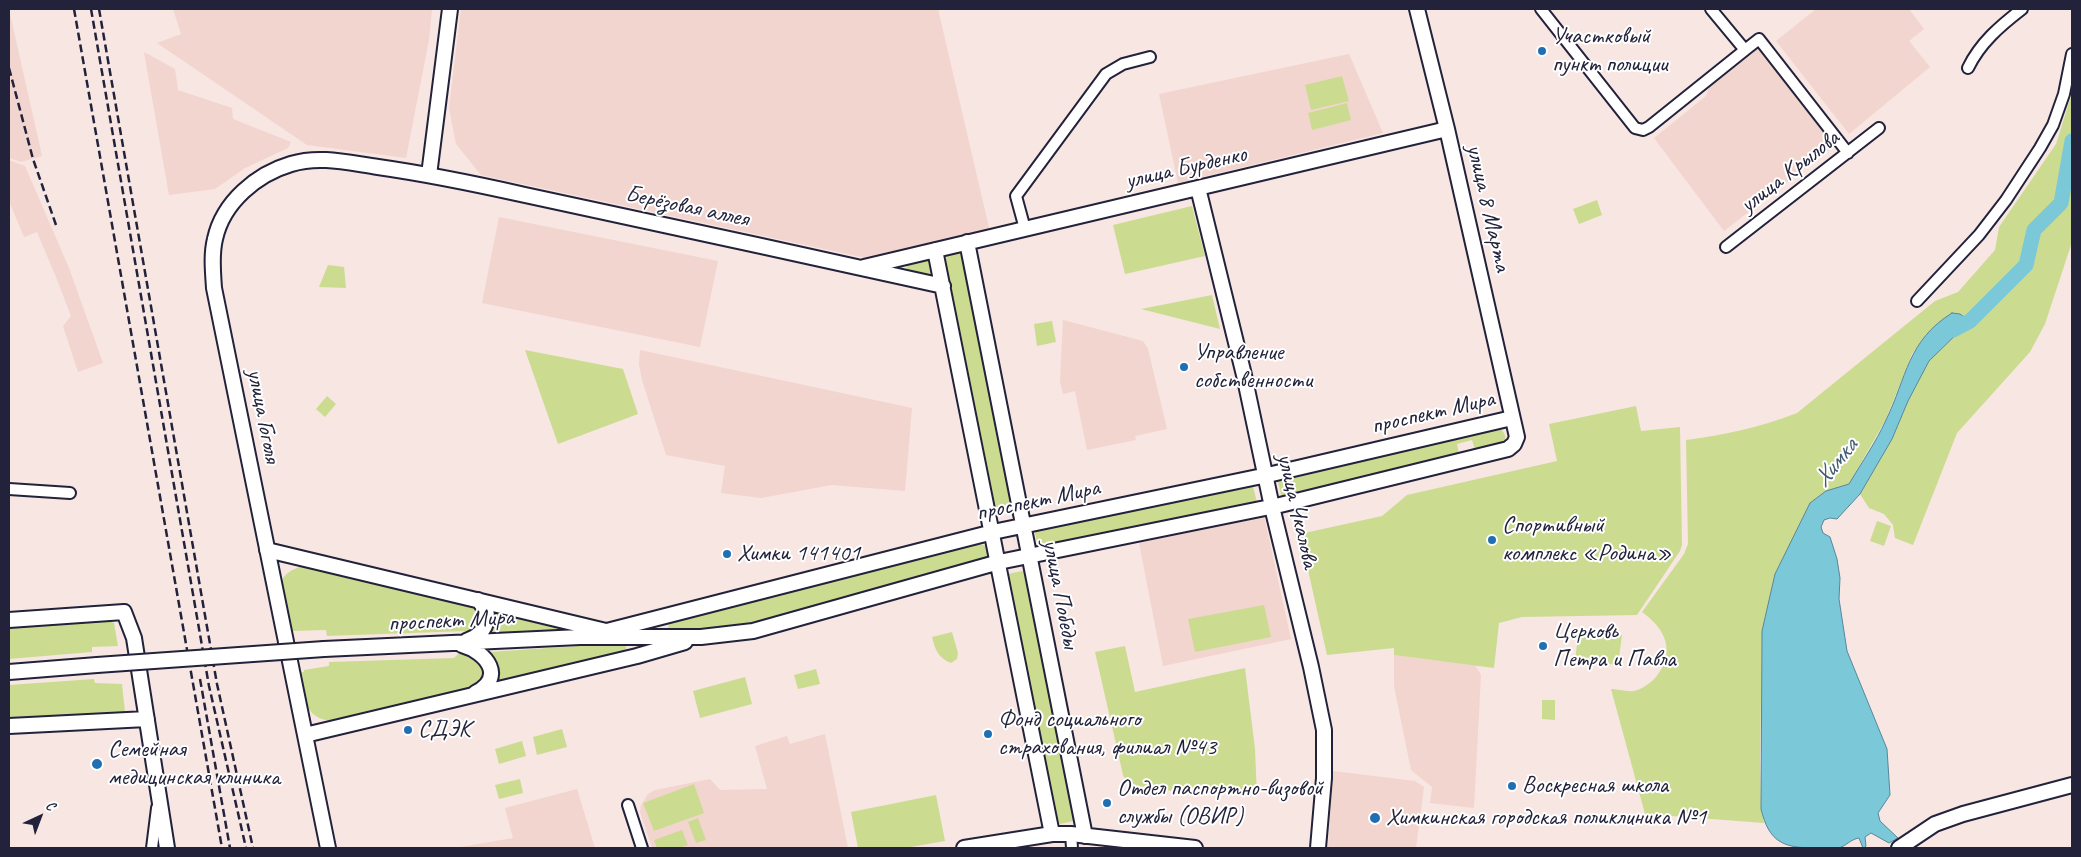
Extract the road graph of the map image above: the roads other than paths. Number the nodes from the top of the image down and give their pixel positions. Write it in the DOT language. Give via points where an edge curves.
graph roads {
  1 [pos="450,9"];
  2 [pos="1416,9"];
  3 [pos="1542,9"];
  4 [pos="1712,9"];
  5 [pos="2022,9"];
  6 [pos="1745,50"];
  7 [pos="2072,54"];
  8 [pos="1150,57"];
  9 [pos="1968,68"];
  10 [pos="1879,128"];
  11 [pos="1447,129"];
  12 [pos="1848,153"];
  13 [pos="429,174"];
  14 [pos="1198,188"];
  15 [pos="1024,229"];
  16 [pos="967,242"];
  17 [pos="1726,247"];
  18 [pos="935,250"];
  19 [pos="860,268"];
  20 [pos="943,286"];
  21 [pos="1917,302"];
  22 [pos="1512,418"];
  23 [pos="1265,476"];
  24 [pos="9,490"];
  25 [pos="70,493"];
  26 [pos="1272,506"];
  27 [pos="1023,526"];
  28 [pos="993,532"];
  29 [pos="267,550"];
  30 [pos="1030,556"];
  31 [pos="999,562"];
  32 [pos="478,600"];
  33 [pos="9,620"];
  34 [pos="606,631"];
  35 [pos="580,637"];
  36 [pos="701,637"];
  37 [pos="453,643"];
  38 [pos="9,672"];
  39 [pos="470,695"];
  40 [pos="147,719"];
  41 [pos="9,726"];
  42 [pos="305,734"];
  43 [pos="2072,785"];
  44 [pos="159,797"];
  45 [pos="628,805"];
  46 [pos="1052,834"];
  47 [pos="1078,835"];
  48 [pos="152,848"];
  49 [pos="167,848"];
  50 [pos="328,848"];
  51 [pos="642,848"];
  52 [pos="964,848"];
  53 [pos="1072,848"];
  54 [pos="1195,848"];
  55 [pos="1318,848"];
  56 [pos="1899,848"];
  1 -- 13 [label="street"];
  2 -- 11 [label="street, улица 8 Марта"];
  3 -- 6 [label="street" via="1635,128 1642,130"];
  4 -- 6 [label="street"];
  5 -- 9 [label="street" via="1995,31 1975,53"];
  6 -- 12 [label="street" via="1758,38"];
  7 -- 21 [label="street" via="2064,94 2053,125 2040,148 1979,235"];
  8 -- 15 [label="street" via="1123,64 1106,74 1059,135 1016,196"];
  10 -- 12 [label="street, улица Крылова"];
  11 -- 14 [label="street, улица Бурденко"];
  11 -- 22 [label="street, улица 8 Марта"];
  12 -- 17 [label="street, улица Крылова"];
  13 -- 19 [label="street, Берёзовая аллея"];
  13 -- 29 [label="street, улица Гоголя" via="331,160 298,162 254,182 230,206 219,226 213,251 214,288"];
  14 -- 15 [label="street, улица Бурденко"];
  14 -- 23 [label="street, улица Чкалова"];
  15 -- 16 [label="street, улица Бурденко"];
  16 -- 18 [label="street, улица Бурденко"];
  16 -- 27 [label="street, улица Победы"];
  18 -- 19 [label="street, Берёзовая аллея"];
  18 -- 20 [label="street"];
  19 -- 20 [label="street"];
  20 -- 28 [label="street"];
  22 -- 23 [label="street, проспект Мира"];
  22 -- 26 [label="street, проспект Мира" via="1517,437 1508,449"];
  23 -- 26 [label="street, улица Чкалова"];
  23 -- 27 [label="street, проспект Мира"];
  24 -- 25 [label="street"];
  26 -- 30 [label="street, проспект Мира"];
  26 -- 55 [label="street, улица Чкалова" via="1324,730"];
  27 -- 28 [label="street, проспект Мира"];
  27 -- 30 [label="street, улица Победы"];
  28 -- 31 [label="street"];
  28 -- 34 [label="street, проспект Мира"];
  29 -- 32 [label="street"];
  29 -- 42 [label="street, улица Гоголя"];
  30 -- 31 [label="street, проспект Мира"];
  30 -- 47 [label="street, улица Победы"];
  31 -- 36 [label="street, проспект Мира" via="753,631"];
  31 -- 46 [label="street"];
  32 -- 34 [label="street"];
  32 -- 37 [label="street" via="487,614 484,629 473,639"];
  33 -- 40 [label="street" via="124,612 134,638"];
  34 -- 35 [label="street, проспект Мира"];
  35 -- 36 [label="street, проспект Мира"];
  35 -- 37 [label="street, проспект Мира"];
  36 -- 39 [label="street" via="637,656"];
  37 -- 38 [label="street, проспект Мира, bridge"];
  37 -- 39 [label="street" via="477,651 490,664 487,685"];
  39 -- 42 [label="street"];
  40 -- 41 [label="street"];
  40 -- 44 [label="street"];
  42 -- 50 [label="street, улица Гоголя"];
  43 -- 56 [label="street" via="1935,824"];
  44 -- 48 [label="street"];
  44 -- 49 [label="street"];
  45 -- 51 [label="street"];
  46 -- 47 [label="street"];
  46 -- 52 [label="street"];
  47 -- 53 [label="street"];
  47 -- 54 [label="street"];
}
